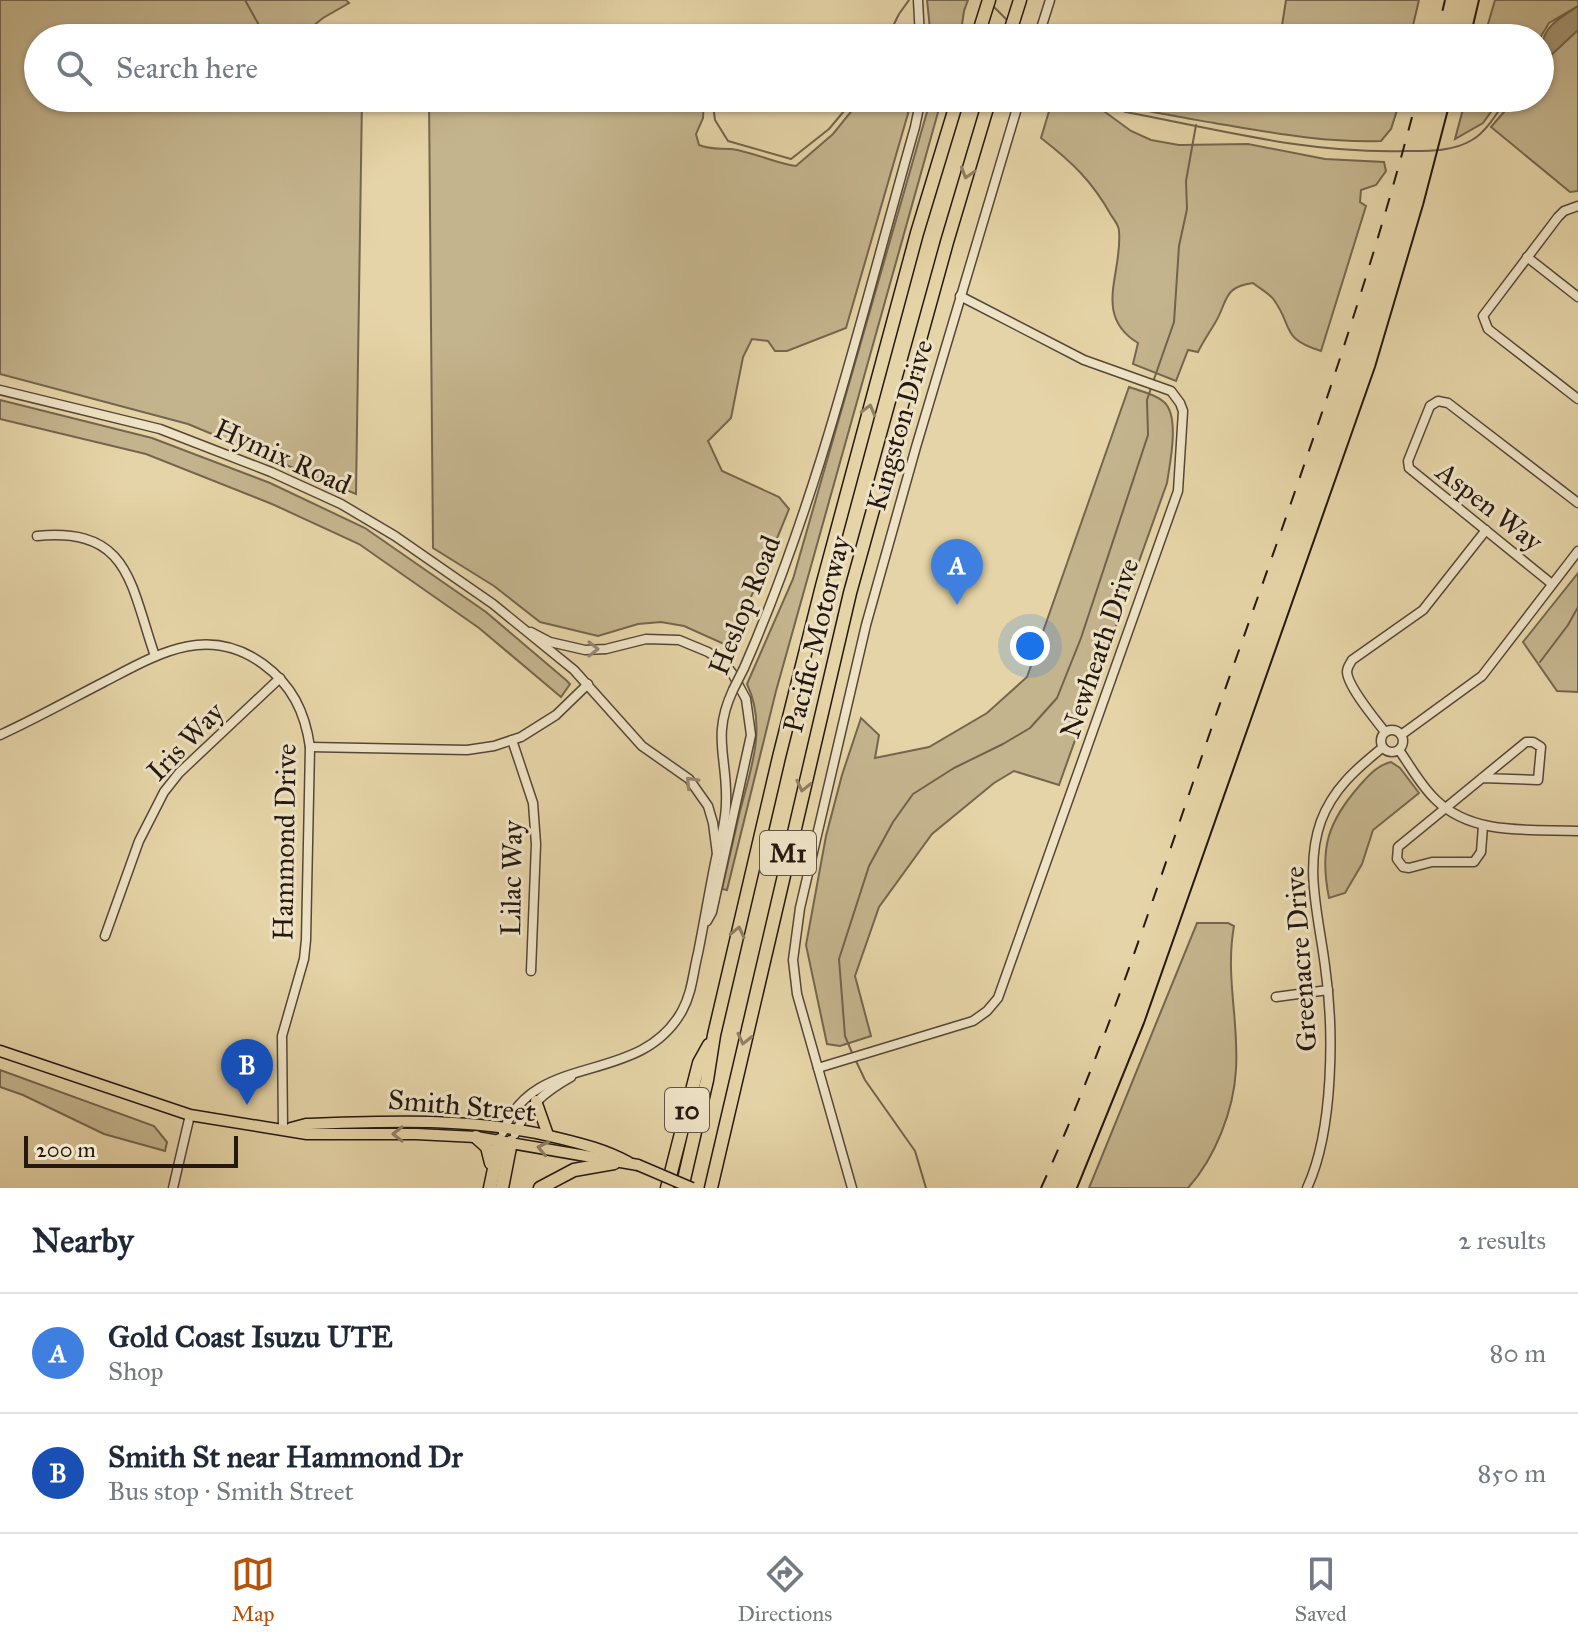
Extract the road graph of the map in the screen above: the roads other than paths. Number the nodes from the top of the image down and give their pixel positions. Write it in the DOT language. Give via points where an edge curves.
graph roads {
  1 [pos="918,0"];
  2 [pos="989,0"];
  3 [pos="1020,0"];
  4 [pos="1050,0"];
  5 [pos="919,24"];
  6 [pos="981,24"];
  7 [pos="1012,24"];
  8 [pos="1042,24"];
  9 [pos="917,112"];
  10 [pos="954,112"];
  11 [pos="986,112"];
  12 [pos="1016,112"];
  13 [pos="1578,206"];
  14 [pos="1527,257"];
  15 [pos="960,296"];
  16 [pos="1578,297"];
  17 [pos="0,390"];
  18 [pos="1578,399"];
  19 [pos="1578,503"];
  20 [pos="1486,530"];
  21 [pos="37,536"];
  22 [pos="1578,551"];
  23 [pos="1552,584"];
  24 [pos="520,626"];
  25 [pos="155,656"];
  26 [pos="280,678"];
  27 [pos="588,684"];
  28 [pos="1385,732"];
  29 [pos="0,735"];
  30 [pos="1401,735"];
  31 [pos="512,740"];
  32 [pos="310,747"];
  33 [pos="1382,748"];
  34 [pos="1399,750"];
  35 [pos="1482,778"];
  36 [pos="1444,807"];
  37 [pos="1483,826"];
  38 [pos="1578,831"];
  39 [pos="717,854"];
  40 [pos="703,929"];
  41 [pos="105,936"];
  42 [pos="531,971"];
  43 [pos="1328,990"];
  44 [pos="1276,997"];
  45 [pos="714,1035"];
  46 [pos="0,1051"];
  47 [pos="818,1068"];
  48 [pos="576,1074"];
  49 [pos="536,1101"];
  50 [pos="190,1115"];
  51 [pos="284,1128"];
  52 [pos="508,1135"];
  53 [pos="548,1135"];
  54 [pos="476,1137"];
  55 [pos="614,1163"];
  56 [pos="634,1164"];
  57 [pos="491,1183"];
  58 [pos="173,1188"];
  59 [pos="502,1188"];
  60 [pos="540,1188"];
  61 [pos="667,1188"];
  62 [pos="682,1188"];
  63 [pos="692,1188"];
  64 [pos="711,1188"];
  65 [pos="852,1188"];
  66 [pos="1307,1188"];
  1 -- 5 [label="street"];
  2 -- 6 [label="highway"];
  3 -- 7 [label="highway"];
  4 -- 8 [label="street"];
  9 -- 39 [label="street, Heslop Road, bridge" via="812,489 721,727 726,803"];
  45 -- 10 [label="highway, Pacific Motorway / M1, one-way" via="818,601"];
  11 -- 64 [label="highway, Pacific Motorway / M1, one-way" via="850,593"];
  12 -- 15 [label="street, Kingston Drive"];
  13 -- 14 [label="street" via="1564,211"];
  14 -- 16 [label="street"];
  14 -- 18 [label="street" via="1485,312 1485,325"];
  15 -- 47 [label="street, Kingston Drive" via="866,625 800,908 793,960"];
  15 -- 47 [label="street, Newheath Drive" via="1084,360 1162,387 1176,397 1183,411 1178,491 998,998 973,1021"];
  17 -- 24 [label="street, Hymix Road" via="160,429 304,487 395,536"];
  19 -- 20 [label="street, Aspen Way" via="1448,403 1434,403 1409,468"];
  20 -- 23 [label="street, Aspen Way"];
  20 -- 28 [label="street" via="1423,610 1349,666 1352,685"];
  21 -- 25 [label="street" via="63,533 92,539 112,551 128,576"];
  22 -- 23 [label="street"];
  23 -- 30 [label="street" via="1482,676"];
  24 -- 27 [label="street, Hymix Road"];
  24 -- 40 [label="street, Hymix Road, one-way" via="550,642 585,650 656,638 689,642 724,663 741,689 751,720 749,749 712,912"];
  25 -- 26 [label="street, Hammond Drive" via="219,645 252,656"];
  25 -- 29 [label="street, Hammond Drive"];
  26 -- 32 [label="street, Hammond Drive" via="305,718"];
  26 -- 41 [label="street, Iris Way" via="164,792 139,841"];
  27 -- 31 [label="street" via="556,715"];
  39 -- 27 [label="street, Hymix Road, one-way" via="713,823 699,790 642,746"];
  28 -- 30 [label="street"];
  28 -- 33 [label="street"];
  30 -- 34 [label="street"];
  31 -- 32 [label="street" via="467,750"];
  31 -- 42 [label="street, Lilac Way" via="533,803"];
  32 -- 51 [label="street, Hammond Drive" via="306,940 282,1036"];
  33 -- 34 [label="street"];
  33 -- 43 [label="street, Greenacre Drive" via="1336,793 1316,842 1313,877"];
  34 -- 36 [label="street"];
  35 -- 35 [label="street" via="1526,742 1541,747 1538,780"];
  35 -- 36 [label="street"];
  36 -- 37 [label="street"];
  36 -- 37 [label="street" via="1398,847 1403,867 1474,862 1481,852"];
  37 -- 38 [label="street"];
  39 -- 40 [label="street, Heslop Road"];
  40 -- 48 [label="street, Heslop Road" via="687,999 669,1029 635,1055"];
  43 -- 44 [label="street"];
  43 -- 66 [label="street, Greenacre Drive" via="1330,1062 1320,1145"];
  45 -- 61 [label="highway, 10" via="699,1063"];
  45 -- 62 [label="highway, Pacific Motorway / M1"];
  46 -- 50 [label="main road, Smith Street"];
  47 -- 65 [label="street, Kingston Drive"];
  48 -- 49 [label="street, Heslop Road"];
  48 -- 52 [label="street, Heslop Road" via="559,1077 519,1103"];
  49 -- 52 [label="street, Heslop Road"];
  49 -- 53 [label="main road"];
  50 -- 51 [label="main road, Smith Street"];
  50 -- 58 [label="street"];
  51 -- 52 [label="main road, Smith Street" via="403,1120"];
  54 -- 51 [label="main road, Smith Street, one-way" via="307,1134"];
  52 -- 53 [label="main road, Smith Street"];
  52 -- 54 [label="main road, Smith Street"];
  55 -- 52 [label="main road, Smith Street, one-way"];
  52 -- 57 [label="highway"];
  52 -- 59 [label="highway"];
  53 -- 56 [label="main road, Smith Street"];
  54 -- 57 [label="highway" via="489,1151"];
  55 -- 56 [label="main road, Smith Street"];
  55 -- 60 [label="highway" via="574,1170"];
  56 -- 63 [label="main road, Smith Street, bridge"];
}
